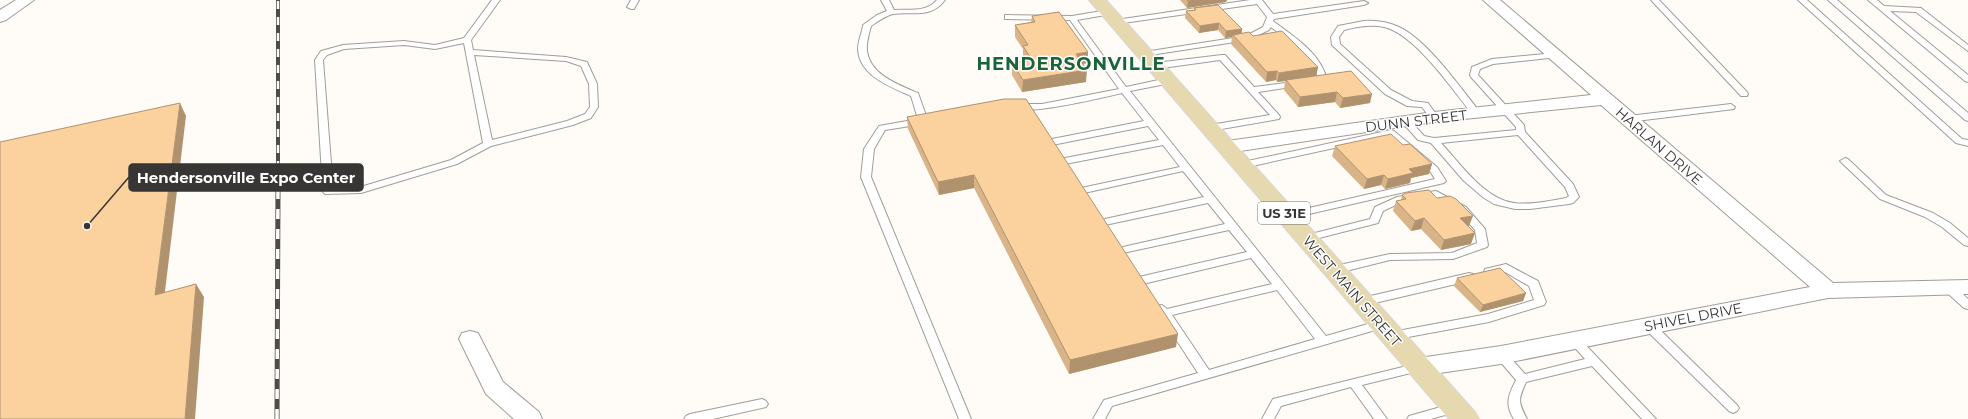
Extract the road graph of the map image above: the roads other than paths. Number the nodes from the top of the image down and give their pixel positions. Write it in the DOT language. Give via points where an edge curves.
graph roads {
  1 [pos="26,0"];
  2 [pos="496,0"];
  3 [pos="885,0"];
  4 [pos="941,0"];
  5 [pos="1491,0"];
  6 [pos="1655,0"];
  7 [pos="1802,0"];
  8 [pos="1832,0"];
  9 [pos="1872,0"];
  10 [pos="1259,1"];
  11 [pos="1364,3"];
  12 [pos="1881,8"];
  13 [pos="1107,11"];
  14 [pos="892,12"];
  15 [pos="0,17"];
  16 [pos="1008,17"];
  17 [pos="1072,18"];
  18 [pos="1270,20"];
  19 [pos="467,40"];
  20 [pos="1968,49"];
  21 [pos="470,52"];
  22 [pos="1555,55"];
  23 [pos="1156,67"];
  24 [pos="1968,79"];
  25 [pos="1124,90"];
  26 [pos="1252,90"];
  27 [pos="1744,94"];
  28 [pos="1606,99"];
  29 [pos="1009,107"];
  30 [pos="1029,107"];
  31 [pos="1731,107"];
  32 [pos="1506,110"];
  33 [pos="1476,113"];
  34 [pos="1434,117"];
  35 [pos="1968,118"];
  36 [pos="1037,119"];
  37 [pos="1628,119"];
  38 [pos="1406,121"];
  39 [pos="1150,123"];
  40 [pos="1210,128"];
  41 [pos="1045,130"];
  42 [pos="1520,132"];
  43 [pos="1434,141"];
  44 [pos="1052,142"];
  45 [pos="1165,142"];
  46 [pos="1968,143"];
  47 [pos="488,144"];
  48 [pos="1227,147"];
  49 [pos="1065,161"];
  50 [pos="1845,161"];
  51 [pos="1243,165"];
  52 [pos="1186,168"];
  53 [pos="1084,190"];
  54 [pos="1210,199"];
  55 [pos="1092,203"];
  56 [pos="1286,216"];
  57 [pos="1232,226"];
  58 [pos="1307,238"];
  59 [pos="1968,243"];
  60 [pos="1123,250"];
  61 [pos="1254,254"];
  62 [pos="1334,270"];
  63 [pos="1280,286"];
  64 [pos="1958,287"];
  65 [pos="1828,291"];
  66 [pos="1156,300"];
  67 [pos="1362,302"];
  68 [pos="1968,305"];
  69 [pos="1165,313"];
  70 [pos="1649,326"];
  71 [pos="1387,330"];
  72 [pos="470,339"];
  73 [pos="1574,340"];
  74 [pos="1323,341"];
  75 [pos="1501,354"];
  76 [pos="1594,361"];
  77 [pos="1419,367"];
  78 [pos="1206,375"];
  79 [pos="1522,379"];
  80 [pos="1354,382"];
  81 [pos="762,404"];
  82 [pos="1733,408"];
  83 [pos="1460,413"];
  84 [pos="530,419"];
  85 [pos="690,419"];
  86 [pos="965,419"];
  87 [pos="1099,419"];
  88 [pos="1268,419"];
  89 [pos="1381,419"];
  90 [pos="1413,419"];
  91 [pos="1521,419"];
  92 [pos="1650,419"];
  1 -- 15 [label="street"];
  2 -- 19 [label="lane"];
  3 -- 14 [label="lane"];
  4 -- 14 [label="lane" via="921,12"];
  5 -- 22 [label="street, HARLAN DRIVE"];
  6 -- 27 [label="lane"];
  7 -- 46 [label="lane" via="1959,141"];
  8 -- 35 [label="lane"];
  9 -- 12 [label="lane"];
  10 -- 13 [label="lane"];
  10 -- 18 [label="lane"];
  11 -- 18 [label="lane"];
  12 -- 20 [label="lane" via="1918,10"];
  12 -- 24 [label="lane"];
  13 -- 17 [label="lane"];
  13 -- 23 [label="main road, WEST MAIN STREET / US 31E"];
  14 -- 86 [label="lane" via="867,25 863,52 880,79 914,95 926,121 882,128 869,149 866,177"];
  16 -- 17 [label="lane"];
  17 -- 25 [label="lane"];
  18 -- 23 [label="lane" via="1266,28 1248,38"];
  18 -- 26 [label="lane" via="1313,59 1323,72 1323,80"];
  19 -- 21 [label="lane"];
  19 -- 47 [label="lane" via="436,47 404,43 373,44 343,47 324,53 319,60 328,192 358,191 454,162"];
  21 -- 47 [label="lane"];
  21 -- 47 [label="lane" via="566,59 584,64 593,84 594,107 588,116"];
  22 -- 28 [label="street, HARLAN DRIVE"];
  22 -- 32 [label="lane" via="1492,62 1476,67 1474,75"];
  23 -- 25 [label="lane"];
  23 -- 26 [label="lane" via="1222,56"];
  23 -- 40 [label="main road, WEST MAIN STREET / US 31E"];
  25 -- 30 [label="lane" via="1042,107"];
  25 -- 39 [label="lane"];
  26 -- 40 [label="lane" via="1276,117"];
  28 -- 32 [label="street, DUNN STREET"];
  28 -- 37 [label="street, HARLAN DRIVE"];
  29 -- 30 [label="lane"];
  30 -- 36 [label="lane"];
  31 -- 37 [label="lane"];
  32 -- 33 [label="street, DUNN STREET"];
  32 -- 42 [label="lane" via="1521,127"];
  33 -- 34 [label="street, DUNN STREET"];
  33 -- 34 [label="lane" via="1418,45 1397,29 1386,24 1368,23 1341,28 1334,37 1336,45 1388,92 1410,104 1425,105"];
  34 -- 38 [label="street, DUNN STREET"];
  37 -- 65 [label="street, HARLAN DRIVE"];
  38 -- 43 [label="lane" via="1421,138"];
  38 -- 48 [label="street, DUNN STREET"];
  39 -- 44 [label="lane"];
  39 -- 45 [label="lane"];
  40 -- 48 [label="main road, WEST MAIN STREET / US 31E"];
  41 -- 44 [label="lane"];
  42 -- 43 [label="lane"];
  42 -- 43 [label="lane" via="1570,186 1574,197 1570,201 1508,206 1492,200"];
  44 -- 49 [label="lane"];
  45 -- 49 [label="lane"];
  45 -- 52 [label="lane"];
  48 -- 51 [label="main road, WEST MAIN STREET / US 31E"];
  49 -- 53 [label="lane"];
  50 -- 59 [label="lane" via="1883,197 1929,215"];
  51 -- 56 [label="main road, WEST MAIN STREET / US 31E"];
  51 -- 56 [label="lane" via="1391,133 1434,169 1441,180"];
  52 -- 53 [label="lane"];
  52 -- 54 [label="lane"];
  53 -- 55 [label="lane"];
  54 -- 57 [label="lane"];
  54 -- 60 [label="lane" via="1103,219"];
  56 -- 58 [label="main road, WEST MAIN STREET / US 31E"];
  57 -- 60 [label="lane"];
  57 -- 61 [label="lane"];
  58 -- 62 [label="main road, WEST MAIN STREET / US 31E"];
  58 -- 62 [label="lane" via="1374,221 1379,209 1400,199 1436,194 1462,209 1480,229 1483,245 1453,256 1390,257"];
  60 -- 61 [label="lane" via="1146,284"];
  61 -- 63 [label="lane"];
  62 -- 67 [label="main road, WEST MAIN STREET / US 31E"];
  63 -- 69 [label="lane"];
  63 -- 74 [label="lane"];
  64 -- 65 [label="street, SHIVEL DRIVE"];
  64 -- 68 [label="lane"];
  65 -- 70 [label="street, SHIVEL DRIVE"];
  66 -- 69 [label="lane"];
  67 -- 71 [label="main road, WEST MAIN STREET / US 31E"];
  67 -- 71 [label="lane" via="1506,268 1534,284 1540,302 1489,318"];
  69 -- 78 [label="lane"];
  70 -- 73 [label="street, SHIVEL DRIVE"];
  70 -- 82 [label="lane"];
  71 -- 74 [label="lane"];
  71 -- 77 [label="main road, WEST MAIN STREET / US 31E"];
  72 -- 84 [label="street" via="494,388"];
  73 -- 75 [label="street, SHIVEL DRIVE"];
  73 -- 76 [label="lane"];
  74 -- 78 [label="lane"];
  75 -- 77 [label="street, SHIVEL DRIVE"];
  75 -- 79 [label="lane"];
  76 -- 79 [label="lane"];
  76 -- 92 [label="lane"];
  77 -- 80 [label="lane"];
  77 -- 83 [label="main road, WEST MAIN STREET / US 31E"];
  78 -- 87 [label="lane" via="1108,403"];
  79 -- 91 [label="lane" via="1512,403"];
  80 -- 88 [label="lane" via="1277,402"];
  80 -- 89 [label="lane"];
  81 -- 85 [label="lane"];
  83 -- 90 [label="lane"];
}
